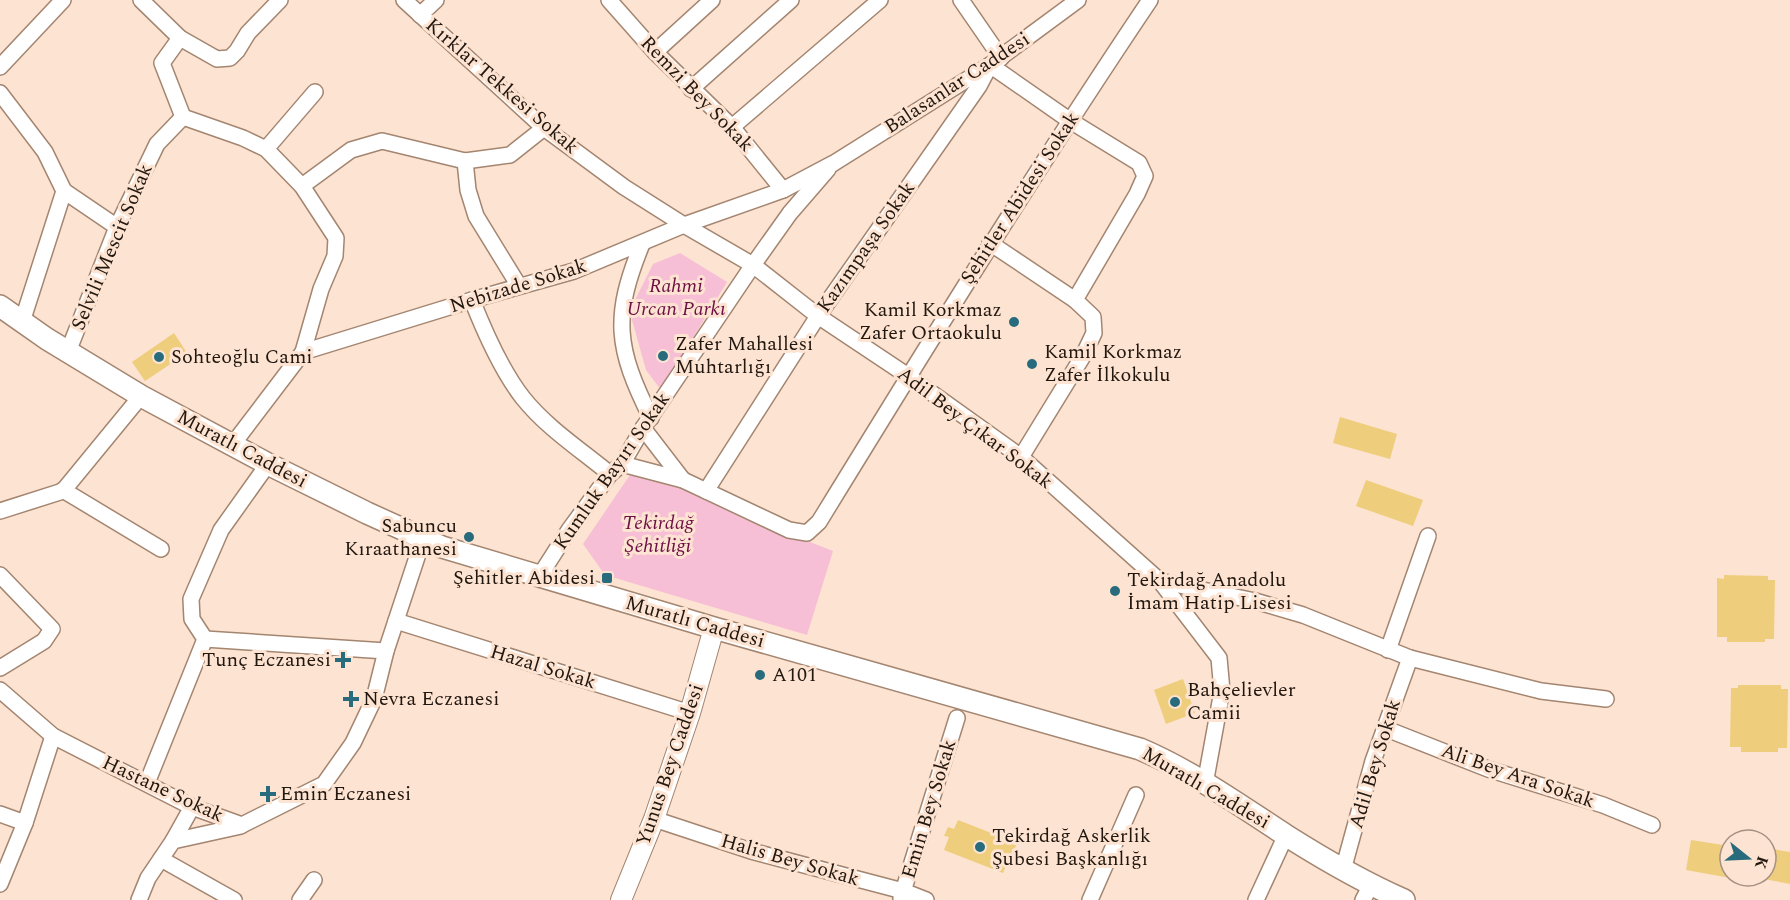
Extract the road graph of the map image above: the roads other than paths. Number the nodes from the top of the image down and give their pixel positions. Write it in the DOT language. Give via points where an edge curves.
graph roads {
  1 [pos="63,0"];
  2 [pos="280,0"];
  3 [pos="404,0"];
  4 [pos="436,0"];
  5 [pos="712,0"];
  6 [pos="791,0"];
  7 [pos="880,0"];
  8 [pos="961,0"];
  9 [pos="1078,0"];
  10 [pos="1150,0"];
  11 [pos="147,2"];
  12 [pos="618,3"];
  13 [pos="420,15"];
  14 [pos="180,38"];
  15 [pos="655,52"];
  16 [pos="995,61"];
  17 [pos="0,67"];
  18 [pos="691,89"];
  19 [pos="315,92"];
  20 [pos="0,93"];
  21 [pos="183,117"];
  22 [pos="1069,120"];
  23 [pos="732,127"];
  24 [pos="544,128"];
  25 [pos="266,149"];
  26 [pos="465,161"];
  27 [pos="834,163"];
  28 [pos="302,186"];
  29 [pos="783,190"];
  30 [pos="64,191"];
  31 [pos="684,225"];
  32 [pos="117,227"];
  33 [pos="990,243"];
  34 [pos="642,244"];
  35 [pos="753,265"];
  36 [pos="519,286"];
  37 [pos="472,300"];
  38 [pos="1075,300"];
  39 [pos="0,306"];
  40 [pos="818,316"];
  41 [pos="22,322"];
  42 [pos="68,352"];
  43 [pos="303,352"];
  44 [pos="908,376"];
  45 [pos="141,396"];
  46 [pos="647,423"];
  47 [pos="233,444"];
  48 [pos="1021,457"];
  49 [pos="268,464"];
  50 [pos="622,464"];
  51 [pos="610,474"];
  52 [pos="683,480"];
  53 [pos="63,490"];
  54 [pos="706,491"];
  55 [pos="0,511"];
  56 [pos="1428,536"];
  57 [pos="423,539"];
  58 [pos="161,549"];
  59 [pos="0,575"];
  60 [pos="539,577"];
  61 [pos="1160,581"];
  62 [pos="396,621"];
  63 [pos="714,628"];
  64 [pos="205,639"];
  65 [pos="1388,650"];
  66 [pos="386,651"];
  67 [pos="1410,658"];
  68 [pos="0,668"];
  69 [pos="0,690"];
  70 [pos="1606,699"];
  71 [pos="690,713"];
  72 [pos="957,718"];
  73 [pos="1384,728"];
  74 [pos="53,736"];
  75 [pos="147,783"];
  76 [pos="1205,784"];
  77 [pos="1136,795"];
  78 [pos="192,807"];
  79 [pos="0,814"];
  80 [pos="654,819"];
  81 [pos="25,823"];
  82 [pos="242,825"];
  83 [pos="1652,825"];
  84 [pos="1286,836"];
  85 [pos="174,841"];
  86 [pos="161,859"];
  87 [pos="1343,870"];
  88 [pos="314,880"];
  89 [pos="0,884"];
  90 [pos="1367,893"];
  91 [pos="902,895"];
  92 [pos="139,900"];
  93 [pos="234,900"];
  94 [pos="300,900"];
  95 [pos="621,900"];
  96 [pos="926,900"];
  97 [pos="1090,900"];
  98 [pos="1256,900"];
  99 [pos="1404,900"];
  1 -- 17 [label="street"];
  2 -- 14 [label="street" via="230,58 217,59"];
  3 -- 13 [label="street, Kırklar Tekkesi Sokak"];
  4 -- 13 [label="street"];
  5 -- 15 [label="street"];
  6 -- 18 [label="street"];
  7 -- 23 [label="street"];
  8 -- 16 [label="street"];
  9 -- 16 [label="street, Balasanlar Caddesi"];
  10 -- 22 [label="street, Şehitler Abidesi Sokak"];
  11 -- 14 [label="street"];
  12 -- 15 [label="street, Remzi Bey Sokak"];
  13 -- 24 [label="street, Kırklar Tekkesi Sokak"];
  14 -- 21 [label="street" via="162,63"];
  15 -- 18 [label="street, Remzi Bey Sokak"];
  16 -- 22 [label="street"];
  16 -- 27 [label="street, Balasanlar Caddesi"];
  16 -- 40 [label="street, Kazımpaşa Sokak"];
  18 -- 23 [label="street, Remzi Bey Sokak"];
  19 -- 25 [label="street"];
  20 -- 30 [label="street" via="45,153"];
  21 -- 25 [label="street"];
  21 -- 32 [label="street, Selvili Mescit Sokak" via="157,144"];
  22 -- 33 [label="street, Şehitler Abidesi Sokak"];
  22 -- 38 [label="street" via="1139,163 1145,176"];
  23 -- 29 [label="street, Remzi Bey Sokak"];
  24 -- 26 [label="street" via="510,155"];
  24 -- 31 [label="street, Kırklar Tekkesi Sokak"];
  25 -- 28 [label="street"];
  26 -- 28 [label="street" via="382,141 351,150"];
  26 -- 36 [label="street" via="476,216"];
  27 -- 29 [label="street, Nebizade Sokak"];
  27 -- 35 [label="street, Kumluk Bayırı Sokak" via="790,213"];
  28 -- 43 [label="street" via="336,238 335,256"];
  29 -- 31 [label="street, Nebizade Sokak"];
  30 -- 32 [label="street"];
  30 -- 41 [label="street"];
  31 -- 34 [label="street, Nebizade Sokak"];
  31 -- 35 [label="street, Kırklar Tekkesi Sokak"];
  32 -- 42 [label="street, Selvili Mescit Sokak"];
  33 -- 38 [label="street"];
  33 -- 44 [label="street, Şehitler Abidesi Sokak"];
  34 -- 36 [label="street, Nebizade Sokak" via="574,271"];
  34 -- 46 [label="street" via="621,311 622,341"];
  35 -- 40 [label="street, Adil Bey Çıkar Sokak"];
  35 -- 46 [label="street, Kumluk Bayırı Sokak"];
  36 -- 37 [label="street, Nebizade Sokak"];
  37 -- 43 [label="street, Nebizade Sokak"];
  37 -- 51 [label="street" via="486,336 523,398"];
  38 -- 48 [label="street" via="1094,317 1094,333"];
  39 -- 41 [label="main road, Muratlı Caddesi"];
  40 -- 44 [label="street, Adil Bey Çıkar Sokak"];
  40 -- 54 [label="street, Kazımpaşa Sokak"];
  41 -- 42 [label="main road, Muratlı Caddesi"];
  42 -- 45 [label="main road, Muratlı Caddesi"];
  43 -- 47 [label="street"];
  44 -- 48 [label="street, Adil Bey Çıkar Sokak"];
  44 -- 54 [label="street, Şehitler Abidesi Sokak" via="819,522 807,533 789,530"];
  45 -- 47 [label="main road, Muratlı Caddesi"];
  45 -- 53 [label="street"];
  46 -- 50 [label="street, Kumluk Bayırı Sokak"];
  46 -- 52 [label="street"];
  47 -- 49 [label="main road, Muratlı Caddesi"];
  48 -- 61 [label="street, Adil Bey Çıkar Sokak"];
  49 -- 57 [label="main road, Muratlı Caddesi"];
  49 -- 64 [label="street" via="221,530 191,598 192,620"];
  50 -- 51 [label="street, Kumluk Bayırı Sokak"];
  50 -- 52 [label="street, Şehitler Abidesi Sokak"];
  51 -- 60 [label="street, Kumluk Bayırı Sokak"];
  52 -- 54 [label="street, Şehitler Abidesi Sokak"];
  53 -- 55 [label="street"];
  53 -- 58 [label="street"];
  56 -- 65 [label="street"];
  57 -- 60 [label="main road, Muratlı Caddesi"];
  57 -- 62 [label="street, Hastane Sokak"];
  59 -- 68 [label="street" via="52,629 44,641"];
  60 -- 63 [label="main road, Muratlı Caddesi"];
  61 -- 65 [label="street, Adil Bey Çıkar Sokak" via="1303,615"];
  61 -- 76 [label="street, Adil Bey Çıkar Sokak" via="1219,658 1222,691"];
  62 -- 66 [label="street, Hastane Sokak"];
  62 -- 71 [label="street, Hazal Sokak"];
  63 -- 71 [label="street, Yunus Bey Caddesi"];
  63 -- 76 [label="main road, Muratlı Caddesi" via="1140,749"];
  64 -- 66 [label="street"];
  64 -- 75 [label="street"];
  65 -- 67 [label="street, Adil Bey Çıkar Sokak"];
  66 -- 82 [label="street, Hastane Sokak" via="374,699 353,744 324,784"];
  67 -- 70 [label="street, Adil Bey Çıkar Sokak" via="1541,691"];
  67 -- 73 [label="street, Adil Bey Sokak"];
  69 -- 74 [label="street, Hastane Sokak"];
  71 -- 80 [label="street, Yunus Bey Caddesi"];
  72 -- 91 [label="street, Emin Bey Sokak"];
  73 -- 83 [label="street, Ali Bey Ara Sokak" via="1488,769 1604,805"];
  73 -- 87 [label="street, Adil Bey Sokak"];
  74 -- 75 [label="street, Hastane Sokak"];
  74 -- 81 [label="street"];
  75 -- 78 [label="street, Hastane Sokak"];
  76 -- 84 [label="main road, Muratlı Caddesi"];
  77 -- 97 [label="street"];
  78 -- 82 [label="street, Hastane Sokak"];
  78 -- 85 [label="street"];
  79 -- 81 [label="street"];
  80 -- 91 [label="street, Halis Bey Sokak"];
  80 -- 95 [label="street, Yunus Bey Caddesi"];
  81 -- 89 [label="street"];
  82 -- 85 [label="street"];
  84 -- 87 [label="main road, Muratlı Caddesi"];
  84 -- 98 [label="street"];
  85 -- 86 [label="street"];
  86 -- 92 [label="street"];
  86 -- 93 [label="street"];
  87 -- 90 [label="main road, Muratlı Caddesi"];
  88 -- 94 [label="street"];
  90 -- 99 [label="main road, Muratlı Caddesi"];
  91 -- 96 [label="street, Halis Bey Sokak"];
}
